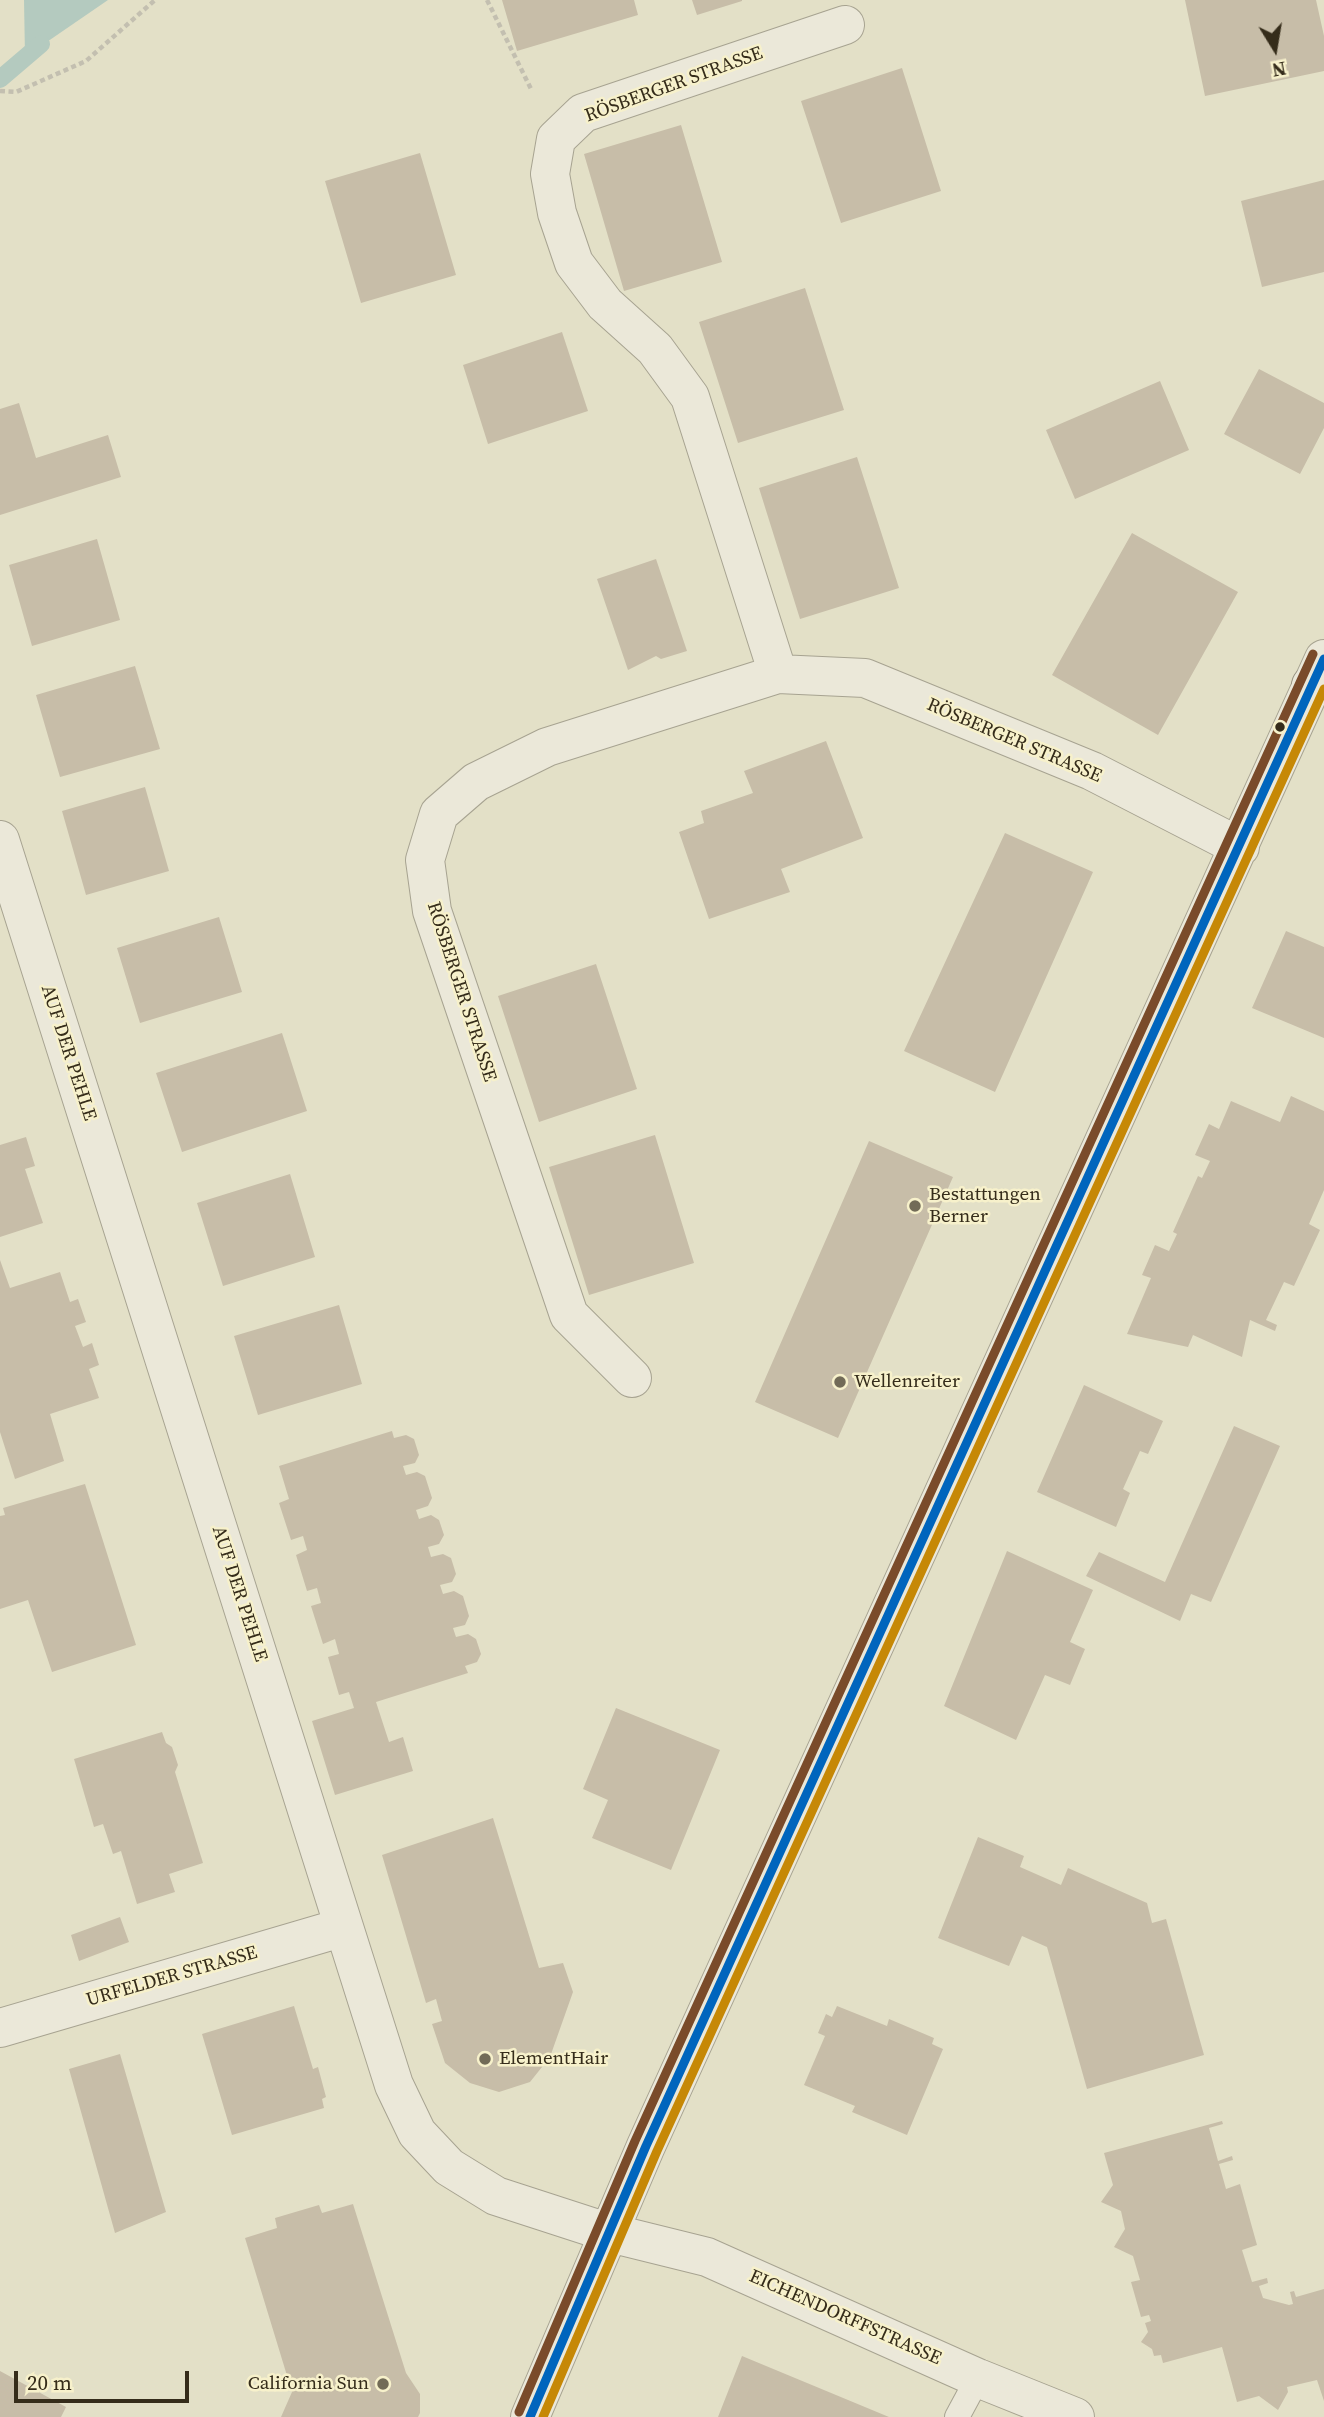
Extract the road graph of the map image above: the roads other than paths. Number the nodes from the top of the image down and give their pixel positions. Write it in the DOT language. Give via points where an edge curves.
graph roads {
  1 [pos="845,25"];
  2 [pos="778,674"];
  3 [pos="1320,675"];
  4 [pos="0,840"];
  5 [pos="1240,846"];
  6 [pos="14,932"];
  7 [pos="632,1378"];
  8 [pos="344,1927"];
  9 [pos="0,2028"];
  10 [pos="610,2233"];
  11 [pos="978,2378"];
  12 [pos="534,2416"];
  13 [pos="957,2417"];
  14 [pos="1075,2417"];
  1 -- 2 [label="street, RÖSBERGER STRASSE" via="583,113 556,139 550,174 574,263 606,304 655,349 690,397"];
  2 -- 5 [label="street, RÖSBERGER STRASSE" via="865,678 1092,771"];
  2 -- 7 [label="street, RÖSBERGER STRASSE" via="547,747 476,782 439,814 425,860 432,911 569,1315"];
  3 -- 5 [label="street"];
  4 -- 6 [label="street, AUF DER PEHLE"];
  5 -- 10 [label="street"];
  6 -- 8 [label="street, AUF DER PEHLE"];
  8 -- 9 [label="street, URFELDER STRASSE"];
  8 -- 10 [label="street, AUF DER PEHLE" via="394,2085 418,2133 449,2167 496,2196"];
  10 -- 11 [label="street, EICHENDORFFSTRASSE" via="707,2257"];
  10 -- 12 [label="street"];
  11 -- 13 [label="lane"];
  11 -- 14 [label="street, EICHENDORFFSTRASSE"];
}
